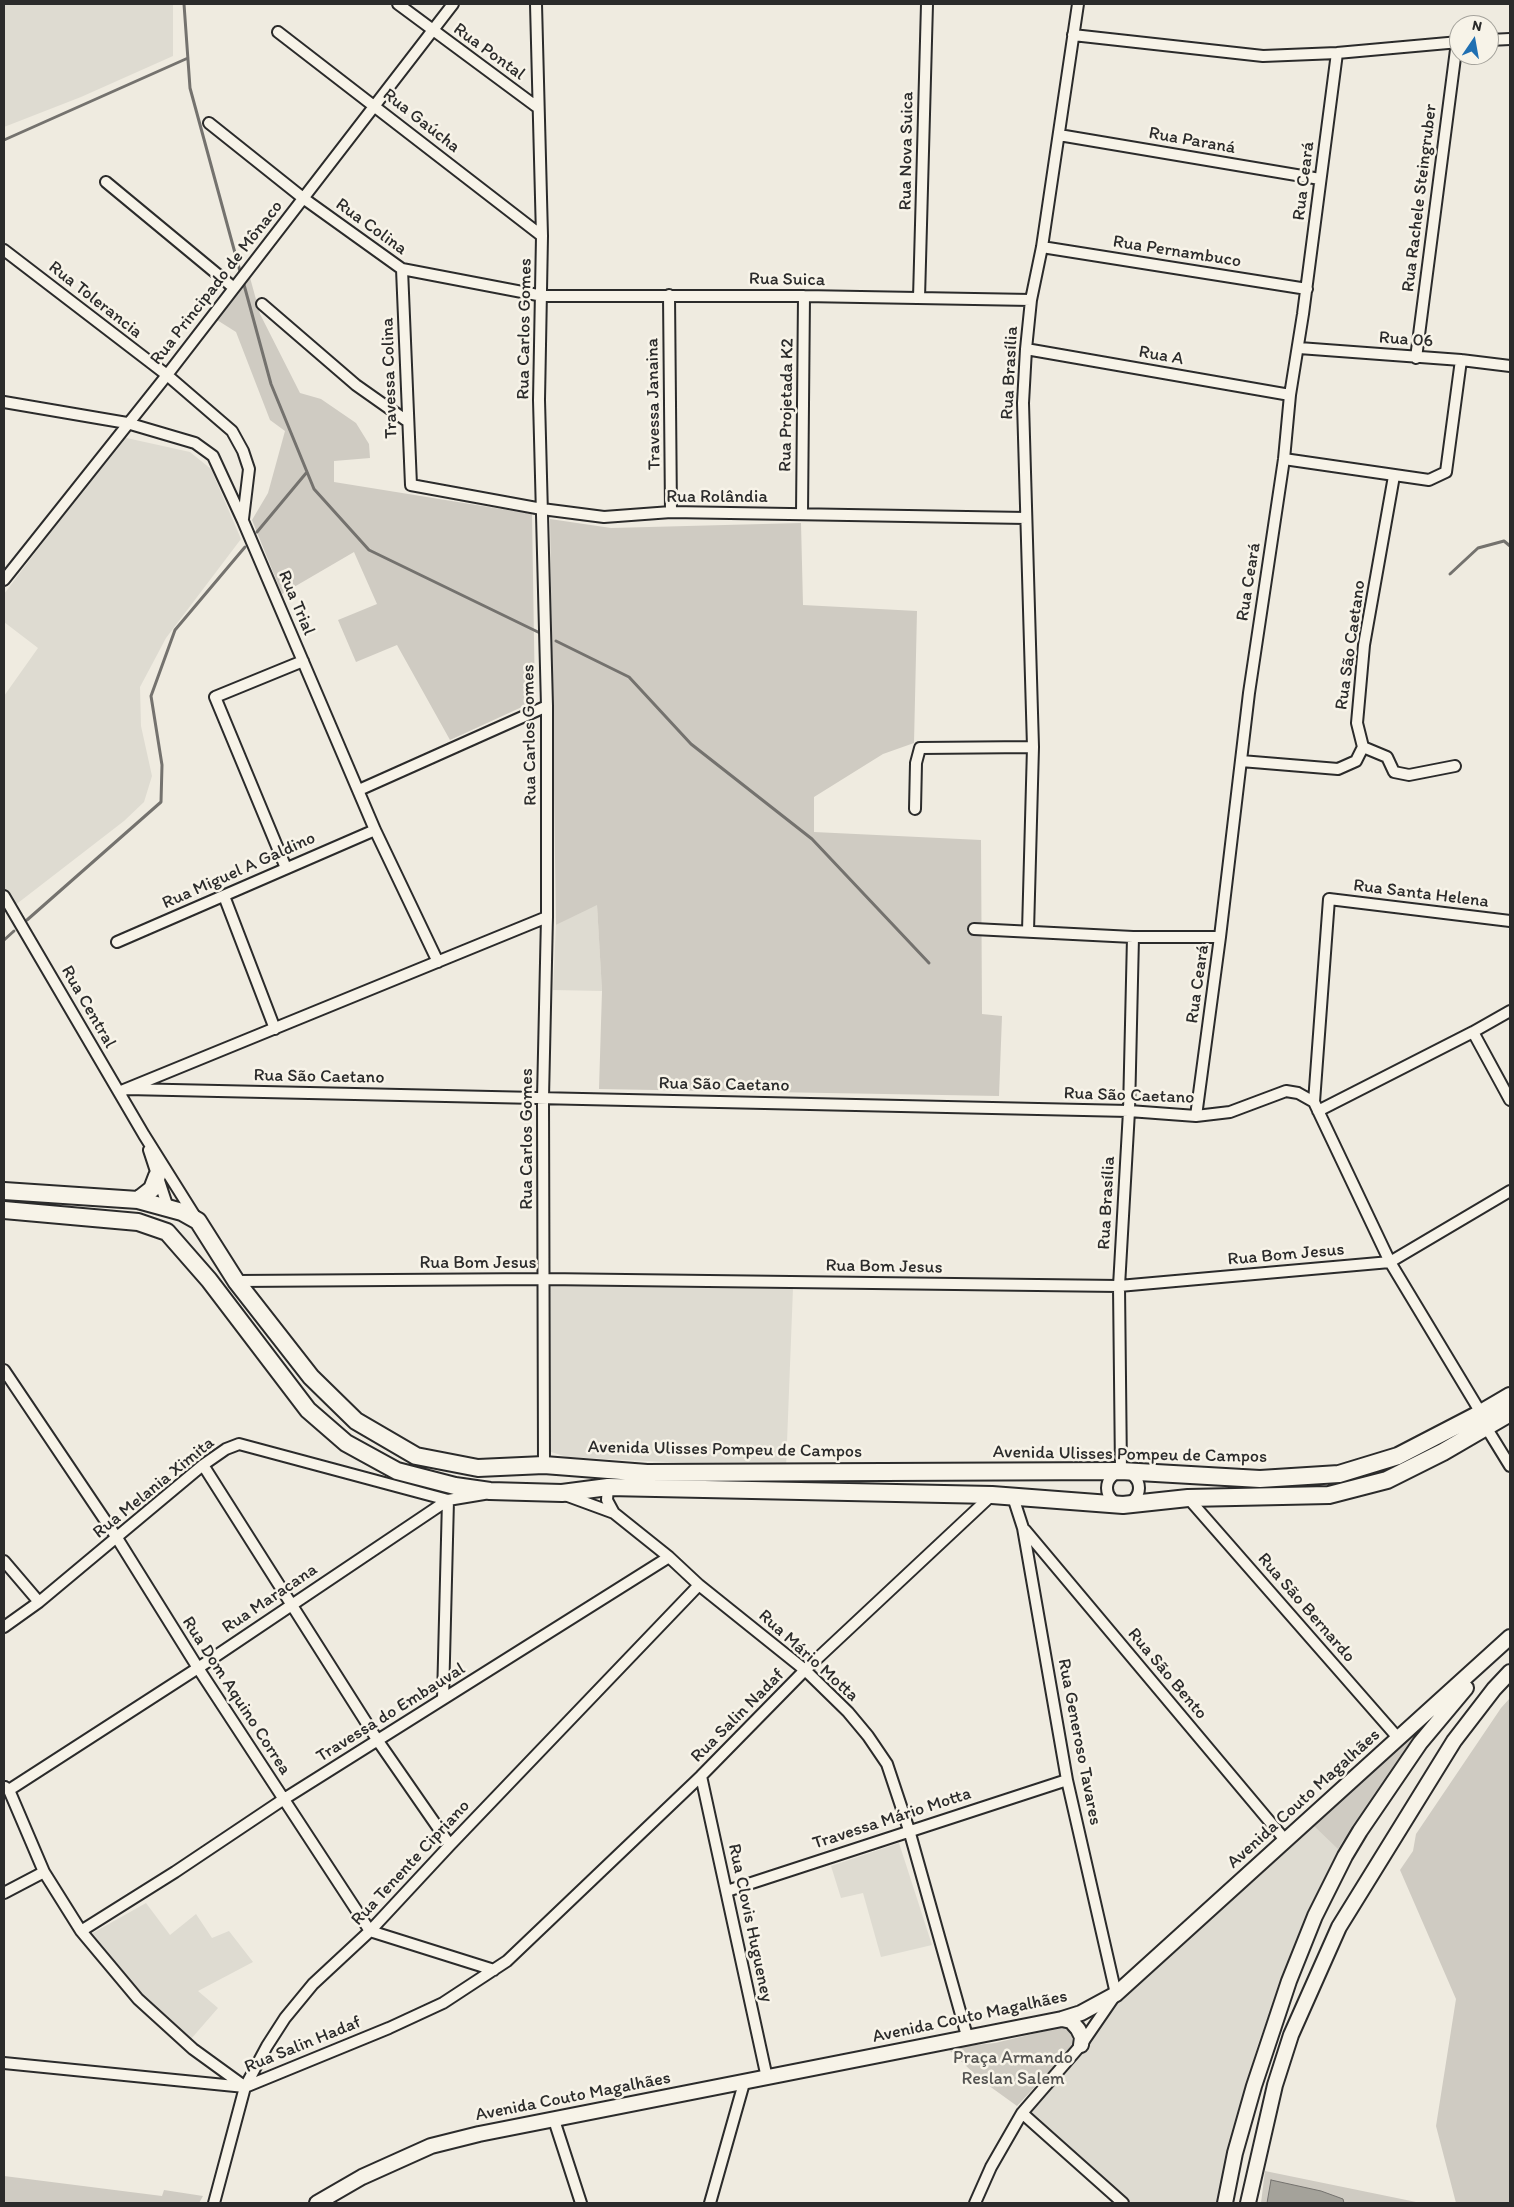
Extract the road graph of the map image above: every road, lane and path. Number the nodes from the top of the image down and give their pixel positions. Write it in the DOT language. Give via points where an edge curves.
graph roads {
  1 [pos="398,4"];
  2 [pos="453,4"];
  3 [pos="536,4"];
  4 [pos="927,4"];
  5 [pos="1078,4"];
  6 [pos="432,30"];
  7 [pos="278,32"];
  8 [pos="1073,36"];
  9 [pos="1449,43"];
  10 [pos="1337,53"];
  11 [pos="1455,65"];
  12 [pos="375,105"];
  13 [pos="537,107"];
  14 [pos="209,123"];
  15 [pos="1059,135"];
  16 [pos="1320,179"];
  17 [pos="106,182"];
  18 [pos="303,198"];
  19 [pos="542,236"];
  20 [pos="1042,247"];
  21 [pos="4,250"];
  22 [pos="402,269"];
  23 [pos="235,286"];
  24 [pos="1307,289"];
  25 [pos="669,295"];
  26 [pos="542,296"];
  27 [pos="804,296"];
  28 [pos="919,298"];
  29 [pos="1031,300"];
  30 [pos="262,304"];
  31 [pos="1299,348"];
  32 [pos="1026,349"];
  33 [pos="1416,358"];
  34 [pos="1461,360"];
  35 [pos="1510,366"];
  36 [pos="167,375"];
  37 [pos="1290,395"];
  38 [pos="4,402"];
  39 [pos="407,421"];
  40 [pos="127,423"];
  41 [pos="1284,459"];
  42 [pos="1394,476"];
  43 [pos="410,485"];
  44 [pos="542,509"];
  45 [pos="671,512"];
  46 [pos="802,514"];
  47 [pos="1026,518"];
  48 [pos="243,521"];
  49 [pos="4,580"];
  50 [pos="303,661"];
  51 [pos="547,706"];
  52 [pos="1033,747"];
  53 [pos="1363,747"];
  54 [pos="1241,762"];
  55 [pos="1455,766"];
  56 [pos="359,790"];
  57 [pos="915,809"];
  58 [pos="375,830"];
  59 [pos="286,868"];
  60 [pos="4,896"];
  61 [pos="224,896"];
  62 [pos="547,917"];
  63 [pos="1510,921"];
  64 [pos="974,929"];
  65 [pos="1028,931"];
  66 [pos="1133,936"];
  67 [pos="1220,937"];
  68 [pos="117,942"];
  69 [pos="438,962"];
  70 [pos="1510,1010"];
  71 [pos="275,1030"];
  72 [pos="1473,1032"];
  73 [pos="123,1090"];
  74 [pos="543,1098"];
  75 [pos="1510,1100"];
  76 [pos="1316,1106"];
  77 [pos="1129,1110"];
  78 [pos="1196,1116"];
  79 [pos="144,1135"];
  80 [pos="158,1176"];
  81 [pos="4,1191"];
  82 [pos="1510,1191"];
  83 [pos="138,1200"];
  84 [pos="168,1208"];
  85 [pos="4,1210"];
  86 [pos="198,1221"];
  87 [pos="167,1232"];
  88 [pos="1390,1262"];
  89 [pos="544,1279"];
  90 [pos="209,1280"];
  91 [pos="236,1281"];
  92 [pos="1119,1286"];
  93 [pos="4,1370"];
  94 [pos="1510,1396"];
  95 [pos="1510,1413"];
  96 [pos="1483,1420"];
  97 [pos="203,1465"];
  98 [pos="544,1465"];
  99 [pos="1510,1466"];
  100 [pos="1121,1471"];
  101 [pos="608,1487"];
  102 [pos="490,1491"];
  103 [pos="562,1493"];
  104 [pos="992,1495"];
  105 [pos="1013,1497"];
  106 [pos="1188,1498"];
  107 [pos="448,1500"];
  108 [pos="1123,1505"];
  109 [pos="614,1513"];
  110 [pos="1024,1528"];
  111 [pos="117,1538"];
  112 [pos="669,1557"];
  113 [pos="4,1561"];
  114 [pos="699,1585"];
  115 [pos="38,1602"];
  116 [pos="292,1604"];
  117 [pos="4,1627"];
  118 [pos="1510,1638"];
  119 [pos="198,1668"];
  120 [pos="805,1670"];
  121 [pos="1510,1672"];
  122 [pos="443,1698"];
  123 [pos="1399,1739"];
  124 [pos="378,1741"];
  125 [pos="701,1776"];
  126 [pos="1067,1780"];
  127 [pos="6,1788"];
  128 [pos="284,1799"];
  129 [pos="909,1830"];
  130 [pos="1286,1841"];
  131 [pos="450,1845"];
  132 [pos="44,1872"];
  133 [pos="727,1891"];
  134 [pos="4,1893"];
  135 [pos="81,1931"];
  136 [pos="370,1931"];
  137 [pos="507,1961"];
  138 [pos="494,1970"];
  139 [pos="1116,1994"];
  140 [pos="1062,2019"];
  141 [pos="967,2036"];
  142 [pos="1082,2045"];
  143 [pos="4,2062"];
  144 [pos="767,2078"];
  145 [pos="744,2083"];
  146 [pos="245,2087"];
  147 [pos="1022,2113"];
  148 [pos="554,2120"];
  149 [pos="214,2203"];
  150 [pos="317,2203"];
  151 [pos="581,2203"];
  152 [pos="710,2203"];
  153 [pos="975,2203"];
  154 [pos="1123,2203"];
  155 [pos="1225,2203"];
  156 [pos="1248,2203"];
  1 -- 6 [label="street, Rua Pontal"];
  2 -- 6 [label="street, Rua Principado de Mônaco"];
  3 -- 13 [label="street, Rua Carlos Gomes"];
  4 -- 28 [label="street, Rua Nova Suica"];
  5 -- 8 [label="street, Rua Brasília"];
  6 -- 12 [label="street, Rua Principado de Mônaco"];
  6 -- 13 [label="street, Rua Pontal"];
  7 -- 12 [label="street, Rua Gaúcha"];
  8 -- 10 [label="street" via="1263,56"];
  8 -- 15 [label="street, Rua Brasília"];
  9 -- 10 [label="street"];
  10 -- 16 [label="street, Rua Ceará"];
  11 -- 33 [label="street, Rua Rachele Steingruber"];
  12 -- 18 [label="street, Rua Principado de Mônaco"];
  12 -- 19 [label="street, Rua Gaúcha"];
  13 -- 19 [label="street, Rua Carlos Gomes"];
  14 -- 18 [label="street, Rua Colina"];
  15 -- 16 [label="street, Rua Paraná"];
  15 -- 20 [label="street, Rua Brasília"];
  16 -- 24 [label="street, Rua Ceará"];
  17 -- 23 [label="street"];
  18 -- 22 [label="street, Rua Colina"];
  18 -- 23 [label="street, Rua Principado de Mônaco"];
  19 -- 26 [label="street, Rua Carlos Gomes"];
  20 -- 24 [label="street, Rua Pernambuco"];
  20 -- 29 [label="street, Rua Brasília"];
  21 -- 36 [label="street, Rua Tolerancia"];
  22 -- 26 [label="street, Rua Colina"];
  22 -- 39 [label="street, Travessa Colina"];
  23 -- 36 [label="street, Rua Principado de Mônaco"];
  24 -- 31 [label="street, Rua Ceará"];
  25 -- 26 [label="street, Rua Suica"];
  25 -- 27 [label="street, Rua Suica"];
  25 -- 45 [label="street, Travessa Janaina"];
  26 -- 44 [label="street, Rua Carlos Gomes" via="539,400"];
  27 -- 28 [label="street, Rua Suica"];
  27 -- 46 [label="street, Rua Projetada K2"];
  28 -- 29 [label="street, Rua Suica"];
  29 -- 32 [label="street, Rua Brasília"];
  30 -- 39 [label="street" via="356,385"];
  31 -- 33 [label="street, Rua 06"];
  31 -- 37 [label="street, Rua Ceará"];
  32 -- 37 [label="street, Rua A"];
  32 -- 47 [label="street, Rua Brasília" via="1023,403"];
  33 -- 34 [label="street, Rua 06"];
  34 -- 35 [label="street, Rua 06"];
  34 -- 42 [label="street" via="1446,472 1429,480"];
  36 -- 40 [label="street, Rua Principado de Mônaco"];
  36 -- 48 [label="street, Rua Tolerancia" via="232,432 243,451 249,469"];
  37 -- 41 [label="street, Rua Ceará"];
  38 -- 40 [label="street, Rua Trial"];
  39 -- 43 [label="street, Travessa Colina"];
  40 -- 48 [label="street, Rua Trial" via="195,443 213,456"];
  40 -- 49 [label="street, Rua Principado de Mônaco"];
  41 -- 42 [label="street"];
  41 -- 54 [label="street, Rua Ceará"];
  42 -- 53 [label="street, Rua São Caetano" via="1363,654 1357,723"];
  43 -- 44 [label="street, Rua Rolândia"];
  44 -- 45 [label="street, Rua Rolândia" via="604,517"];
  44 -- 51 [label="street, Rua Carlos Gomes"];
  45 -- 46 [label="street, Rua Rolândia"];
  46 -- 47 [label="street, Rua Rolândia"];
  47 -- 52 [label="street, Rua Brasília"];
  48 -- 50 [label="street, Rua Trial"];
  50 -- 56 [label="street, Rua Trial"];
  50 -- 59 [label="street" via="215,697"];
  51 -- 56 [label="street"];
  51 -- 62 [label="street, Rua Carlos Gomes"];
  52 -- 57 [label="street" via="920,748 916,763"];
  52 -- 65 [label="street, Rua Brasília"];
  53 -- 54 [label="street" via="1356,762 1338,769"];
  53 -- 55 [label="street" via="1387,757 1394,772 1409,775"];
  54 -- 67 [label="street, Rua Ceará"];
  56 -- 58 [label="street, Rua Trial"];
  58 -- 59 [label="street, Rua Miguel A Galdino"];
  58 -- 69 [label="street, Rua Trial"];
  59 -- 61 [label="street, Rua Miguel A Galdino"];
  60 -- 73 [label="street, Rua Central"];
  61 -- 68 [label="street, Rua Miguel A Galdino"];
  61 -- 71 [label="street"];
  62 -- 69 [label="street, Rua São Caetano"];
  62 -- 74 [label="street, Rua Carlos Gomes"];
  63 -- 76 [label="street, Rua Santa Helena" via="1329,899"];
  64 -- 65 [label="street"];
  65 -- 66 [label="street"];
  66 -- 67 [label="street"];
  66 -- 77 [label="street, Rua Brasília"];
  67 -- 78 [label="street, Rua Ceará"];
  69 -- 71 [label="street, Rua São Caetano"];
  70 -- 72 [label="street"];
  71 -- 73 [label="street, Rua São Caetano"];
  72 -- 75 [label="street"];
  72 -- 76 [label="street"];
  73 -- 74 [label="street, Rua São Caetano"];
  73 -- 79 [label="street, Rua Central"];
  74 -- 77 [label="street, Rua São Caetano"];
  74 -- 89 [label="street, Rua Carlos Gomes"];
  76 -- 78 [label="street, Rua São Caetano" via="1298,1093 1286,1091 1230,1112"];
  76 -- 88 [label="street"];
  77 -- 78 [label="street, Rua São Caetano"];
  77 -- 92 [label="street, Rua Brasília"];
  79 -- 80 [label="street, Rua Central"];
  79 -- 86 [label="street, Rua Central"];
  80 -- 83 [label="main road" via="152,1189"];
  80 -- 84 [label="street, Rua Central"];
  81 -- 83 [label="main road"];
  82 -- 88 [label="street, Rua Bom Jesus"];
  83 -- 84 [label="main road"];
  84 -- 86 [label="main road"];
  84 -- 87 [label="main road" via="164,1224"];
  85 -- 87 [label="main road, Avenida Ulisses Pompeu de Campos" via="138,1222"];
  86 -- 91 [label="main road, Avenida Ulisses Pompeu de Campos"];
  87 -- 90 [label="main road, Avenida Ulisses Pompeu de Campos"];
  88 -- 92 [label="street, Rua Bom Jesus"];
  88 -- 96 [label="street"];
  89 -- 91 [label="street, Rua Bom Jesus"];
  89 -- 92 [label="street, Rua Bom Jesus"];
  89 -- 98 [label="street, Rua Carlos Gomes"];
  90 -- 91 [label="main road" via="222,1285"];
  90 -- 102 [label="main road, Avenida Ulisses Pompeu de Campos" via="308,1410 346,1443 397,1471"];
  91 -- 98 [label="main road, Avenida Ulisses Pompeu de Campos" via="311,1377 356,1421 416,1456 478,1468"];
  92 -- 100 [label="street, Rua Brasília"];
  93 -- 111 [label="street, Rua Dom Aquino Correa"];
  94 -- 96 [label="main road, Avenida Ulisses Pompeu de Campos"];
  95 -- 96 [label="main road, Avenida Ulisses Pompeu de Campos"];
  96 -- 99 [label="street"];
  96 -- 100 [label="main road, Avenida Ulisses Pompeu de Campos" via="1398,1456 1339,1474 1250,1478"];
  96 -- 106 [label="main road, Avenida Ulisses Pompeu de Campos" via="1443,1452 1387,1480 1329,1495"];
  97 -- 107 [label="street, Rua Melania Ximita" via="226,1449 240,1444"];
  97 -- 111 [label="street, Rua Melania Ximita"];
  97 -- 116 [label="street"];
  98 -- 100 [label="main road, Avenida Ulisses Pompeu de Campos" via="647,1473"];
  98 -- 103 [label="main road" via="543,1477 548,1488"];
  100 -- 108 [label="street" via="1112,1475 1106,1489 1112,1500"];
  100 -- 108 [label="street" via="1136,1478 1139,1486 1134,1500"];
  101 -- 103 [label="main road, Avenida Ulisses Pompeu de Campos"];
  101 -- 104 [label="main road, Avenida Ulisses Pompeu de Campos"];
  101 -- 109 [label="street" via="606,1500"];
  102 -- 103 [label="main road, Avenida Ulisses Pompeu de Campos"];
  102 -- 107 [label="street, Rua Melania Ximita"];
  103 -- 109 [label="street, Rua Mário Motta"];
  104 -- 105 [label="main road, Avenida Ulisses Pompeu de Campos"];
  104 -- 120 [label="street, Rua Salin Nadaf"];
  105 -- 108 [label="main road, Avenida Ulisses Pompeu de Campos"];
  105 -- 110 [label="street, Rua Generoso Tavares"];
  106 -- 108 [label="main road, Avenida Ulisses Pompeu de Campos"];
  106 -- 123 [label="street, Rua São Bernardo"];
  107 -- 116 [label="street, Rua Maracana"];
  107 -- 122 [label="street"];
  109 -- 112 [label="street, Rua Mário Motta"];
  110 -- 126 [label="street, Rua Generoso Tavares"];
  110 -- 130 [label="street, Rua São Bento"];
  111 -- 115 [label="street, Rua Melania Ximita"];
  111 -- 119 [label="street, Rua Dom Aquino Correa"];
  112 -- 114 [label="street, Rua Mário Motta"];
  112 -- 122 [label="street, Travessa do Embauval"];
  113 -- 115 [label="street"];
  114 -- 120 [label="street, Rua Mário Motta"];
  114 -- 131 [label="street, Rua Tenente Cipriano"];
  115 -- 117 [label="street, Rua Melania Ximita"];
  116 -- 119 [label="street, Rua Maracana"];
  116 -- 124 [label="street"];
  118 -- 123 [label="main road, Avenida Couto Magalhães"];
  118 -- 155 [label="main road" via="1420,1744 1345,1856 1316,1916 1268,2039 1235,2153"];
  119 -- 127 [label="street, Rua Maracana"];
  119 -- 128 [label="street, Rua Dom Aquino Correa"];
  120 -- 125 [label="street, Rua Salin Nadaf"];
  120 -- 129 [label="street, Rua Mário Motta" via="848,1712 887,1764"];
  121 -- 156 [label="main road" via="1454,1740 1339,1927 1291,2035 1275,2085"];
  122 -- 124 [label="street, Travessa do Embauval"];
  123 -- 130 [label="main road, Avenida Couto Magalhães"];
  124 -- 128 [label="street, Travessa do Embauval"];
  124 -- 131 [label="street"];
  125 -- 133 [label="street, Rua Clovis Hugueney"];
  125 -- 137 [label="street, Rua Salin Nadaf"];
  126 -- 129 [label="street, Travessa Mário Motta"];
  126 -- 139 [label="street, Rua Generoso Tavares"];
  127 -- 132 [label="street"];
  128 -- 135 [label="street, Travessa do Embauval"];
  128 -- 136 [label="street, Rua Dom Aquino Correa"];
  129 -- 133 [label="street, Travessa Mário Motta"];
  129 -- 141 [label="street, Rua Mário Motta"];
  130 -- 139 [label="main road, Avenida Couto Magalhães"];
  131 -- 136 [label="street, Rua Tenente Cipriano"];
  132 -- 134 [label="street"];
  132 -- 135 [label="street"];
  133 -- 144 [label="street, Rua Clovis Hugueney"];
  135 -- 146 [label="street" via="138,1999 193,2049"];
  136 -- 138 [label="street"];
  136 -- 146 [label="street, Rua Tenente Cipriano" via="313,1984 285,2018"];
  137 -- 138 [label="street, Rua Salin Hadaf"];
  138 -- 146 [label="street, Rua Salin Hadaf" via="443,2003"];
  139 -- 140 [label="main road, Avenida Couto Magalhães" via="1081,2013"];
  139 -- 142 [label="street"];
  140 -- 141 [label="main road, Avenida Couto Magalhães"];
  140 -- 142 [label="main road" via="1071,2021 1078,2029"];
  141 -- 144 [label="main road, Avenida Couto Magalhães"];
  142 -- 147 [label="street"];
  143 -- 146 [label="street, Rua Salin Hadaf"];
  144 -- 145 [label="main road, Avenida Couto Magalhães"];
  145 -- 148 [label="main road, Avenida Couto Magalhães"];
  145 -- 152 [label="street"];
  146 -- 149 [label="street, Rua Tenente Cipriano"];
  147 -- 153 [label="street" via="990,2167"];
  147 -- 154 [label="street"];
  148 -- 150 [label="main road, Avenida Couto Magalhães" via="431,2146 362,2177"];
  148 -- 151 [label="street"];
}
